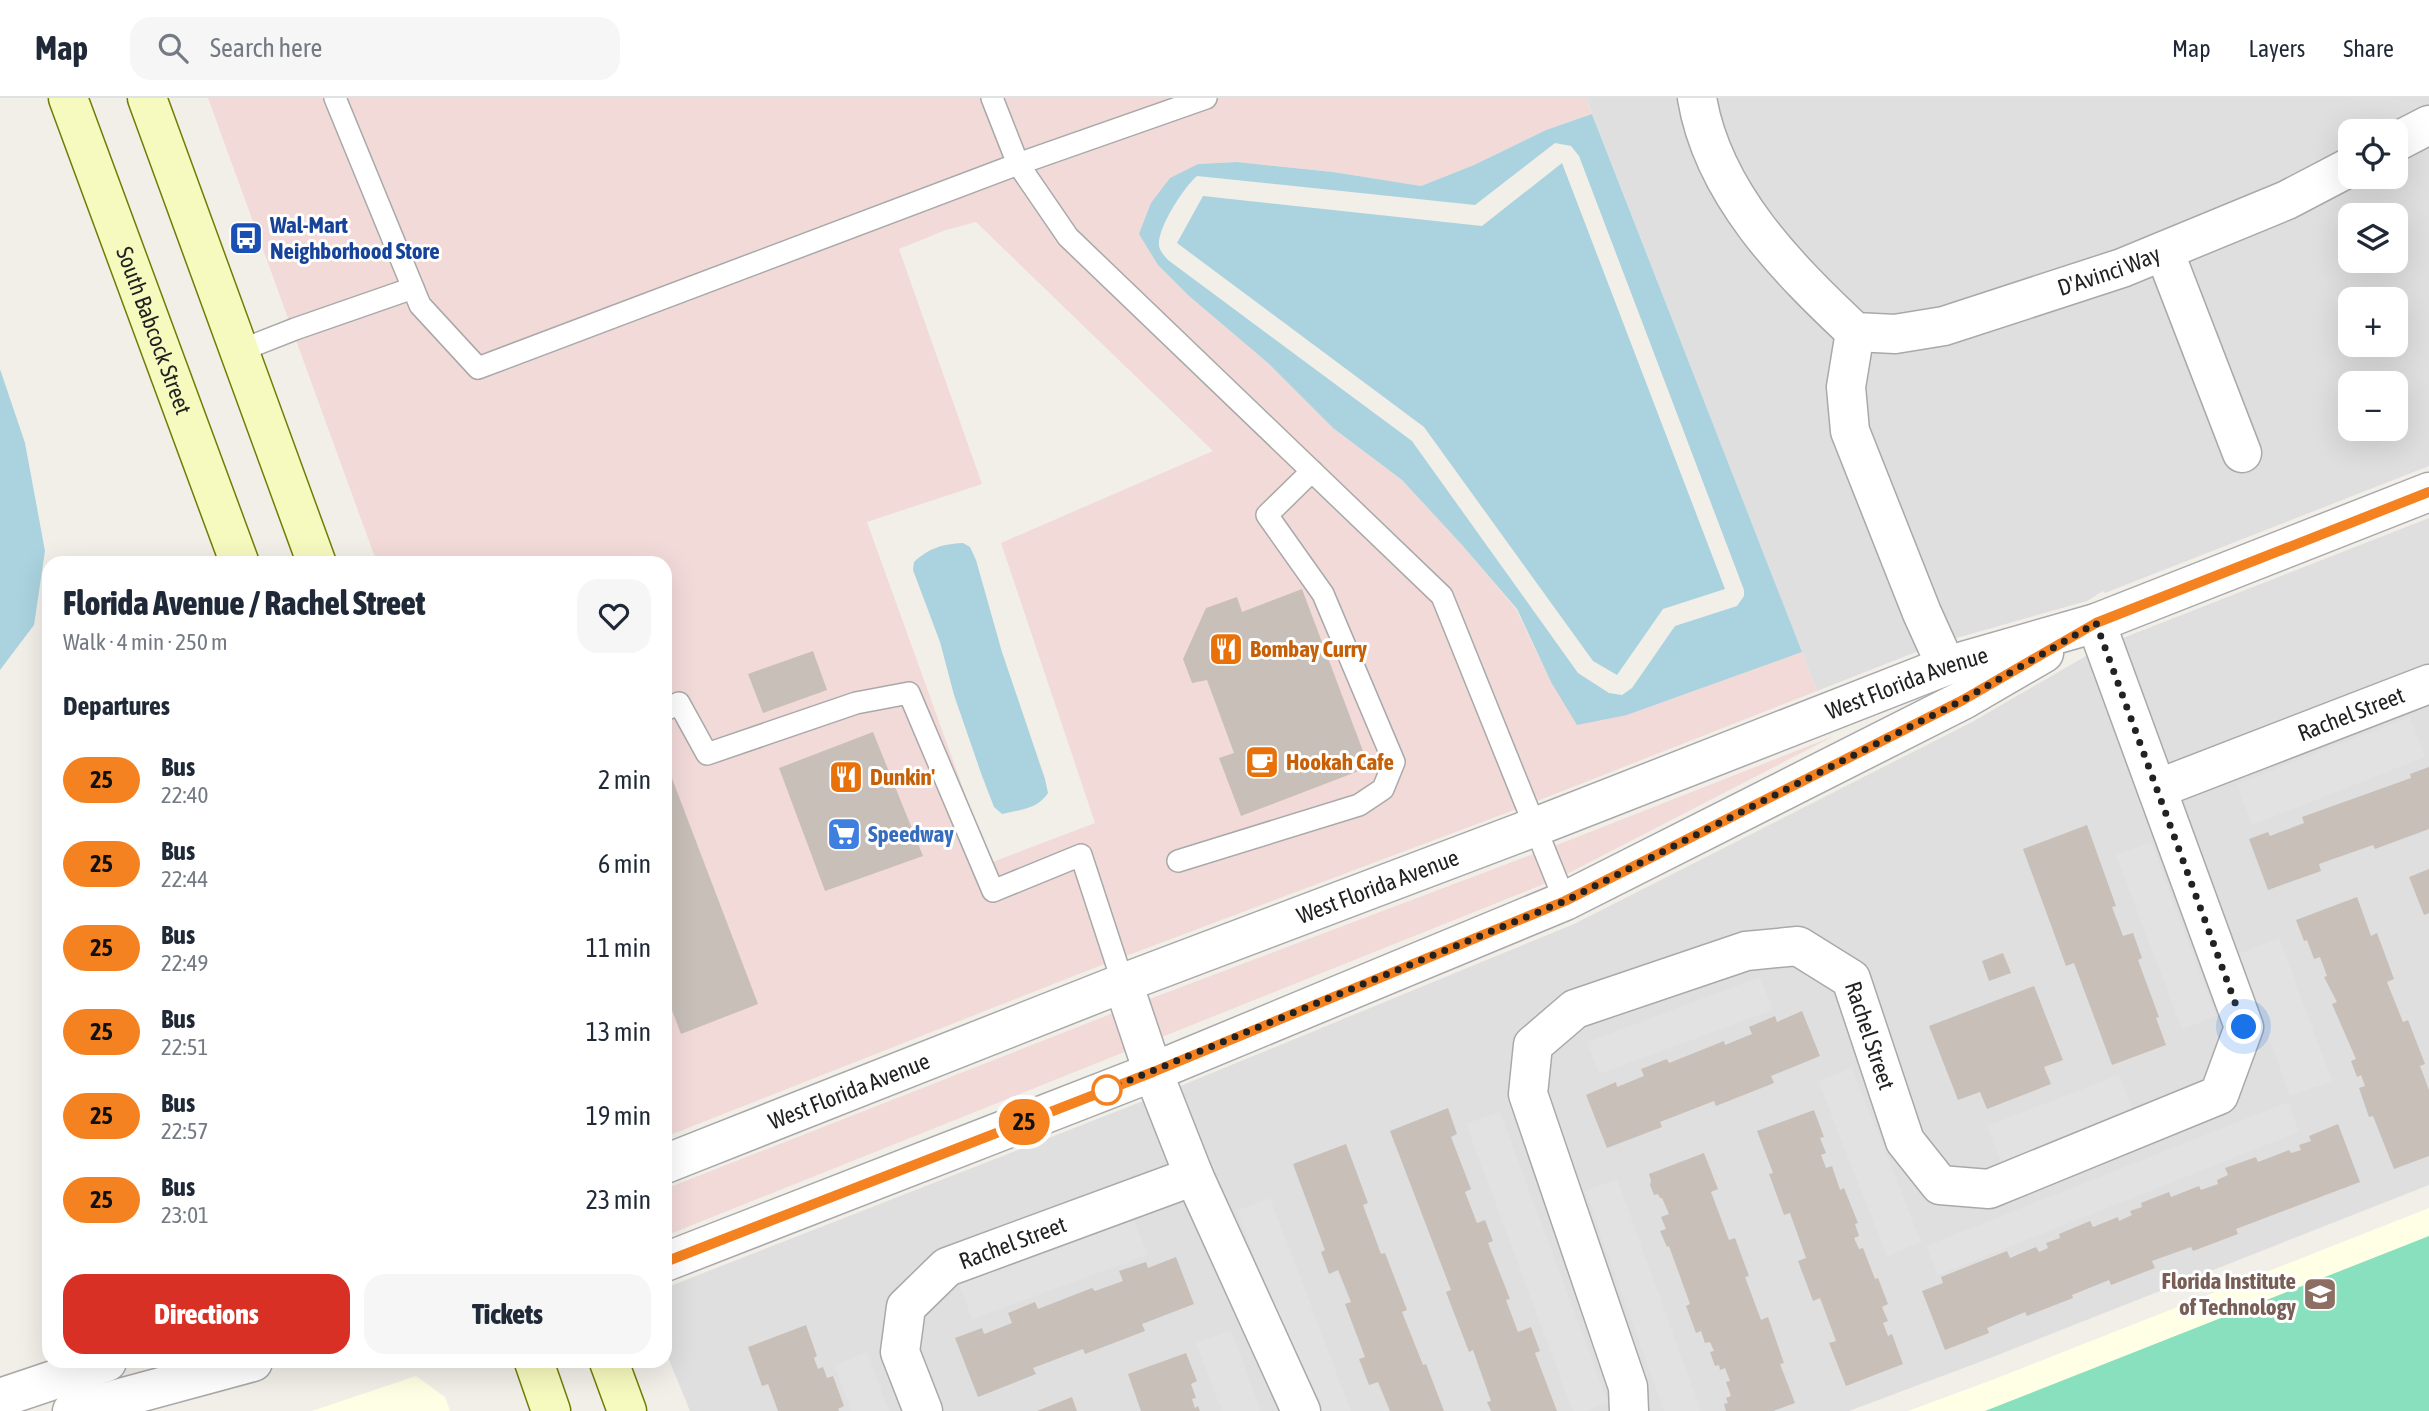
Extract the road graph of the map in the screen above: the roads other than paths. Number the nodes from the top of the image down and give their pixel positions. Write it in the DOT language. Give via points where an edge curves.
graph roads {
  1 [pos="68,98"];
  2 [pos="148,98"];
  3 [pos="335,98"];
  4 [pos="992,98"];
  5 [pos="1206,98"];
  6 [pos="1697,98"];
  7 [pos="2429,125"];
  8 [pos="2408,136"];
  9 [pos="1018,164"];
  10 [pos="2338,173"];
  11 [pos="2164,251"];
  12 [pos="412,288"];
  13 [pos="1855,332"];
  14 [pos="239,351"];
  15 [pos="2242,453"];
  16 [pos="1312,471"];
  17 [pos="2429,492"];
  18 [pos="237,556"];
  19 [pos="314,556"];
  20 [pos="2096,623"];
  21 [pos="1946,666"];
  22 [pos="2429,684"];
  23 [pos="672,706"];
  24 [pos="2157,789"];
  25 [pos="1535,827"];
  26 [pos="1178,861"];
  27 [pos="1565,901"];
  28 [pos="1123,983"];
  29 [pos="1153,1072"];
  30 [pos="672,1161"];
  31 [pos="1194,1176"];
  32 [pos="672,1259"];
  33 [pos="89,1368"];
  34 [pos="231,1368"];
  35 [pos="536,1368"];
  36 [pos="610,1368"];
  37 [pos="0,1398"];
  38 [pos="72,1411"];
  39 [pos="551,1411"];
  40 [pos="627,1411"];
  41 [pos="923,1411"];
  42 [pos="1301,1411"];
  43 [pos="1629,1411"];
  1 -- 18 [label="main road, South Babcock Street"];
  2 -- 14 [label="main road"];
  3 -- 12 [label="lane"];
  4 -- 9 [label="lane"];
  5 -- 9 [label="lane"];
  6 -- 13 [label="street" via="1700,121 1740,203 1776,254"];
  7 -- 8 [label="street"];
  9 -- 12 [label="lane" via="478,368 420,306"];
  9 -- 16 [label="lane" via="1068,237"];
  10 -- 11 [label="street, D'Avinci Way" via="2287,200"];
  11 -- 13 [label="street, D'Avinci Way" via="1944,326 1895,334"];
  11 -- 15 [label="street"];
  12 -- 14 [label="lane"];
  13 -- 21 [label="street" via="1846,387 1850,431"];
  14 -- 19 [label="main road"];
  16 -- 25 [label="lane" via="1442,596"];
  16 -- 26 [label="lane" via="1267,515 1323,594 1394,762 1383,789 1359,805"];
  17 -- 20 [label="street, West Florida Avenue"];
  20 -- 21 [label="street, West Florida Avenue"];
  20 -- 24 [label="street, Rachel Street"];
  20 -- 27 [label="street, West Florida Avenue" via="1963,700"];
  21 -- 25 [label="street, West Florida Avenue"];
  22 -- 24 [label="street, Rachel Street"];
  23 -- 28 [label="lane" via="679,703 707,754 856,703 909,693 993,891 1081,855"];
  24 -- 43 [label="street, Rachel Street" via="2244,1027 2219,1096 1989,1189 1940,1185 1905,1141 1851,979 1798,946 1746,951 1575,1009 1533,1045 1528,1094 1628,1387"];
  25 -- 27 [label="lane"];
  25 -- 28 [label="street, West Florida Avenue"];
  27 -- 29 [label="street, West Florida Avenue"];
  28 -- 29 [label="street"];
  28 -- 30 [label="street, West Florida Avenue"];
  29 -- 31 [label="street"];
  29 -- 32 [label="street, West Florida Avenue"];
  31 -- 41 [label="street, Rachel Street" via="947,1267 906,1307 900,1352"];
  31 -- 42 [label="street"];
  33 -- 37 [label="street"];
  34 -- 38 [label="street"];
  35 -- 39 [label="main road"];
  36 -- 40 [label="main road"];
}
